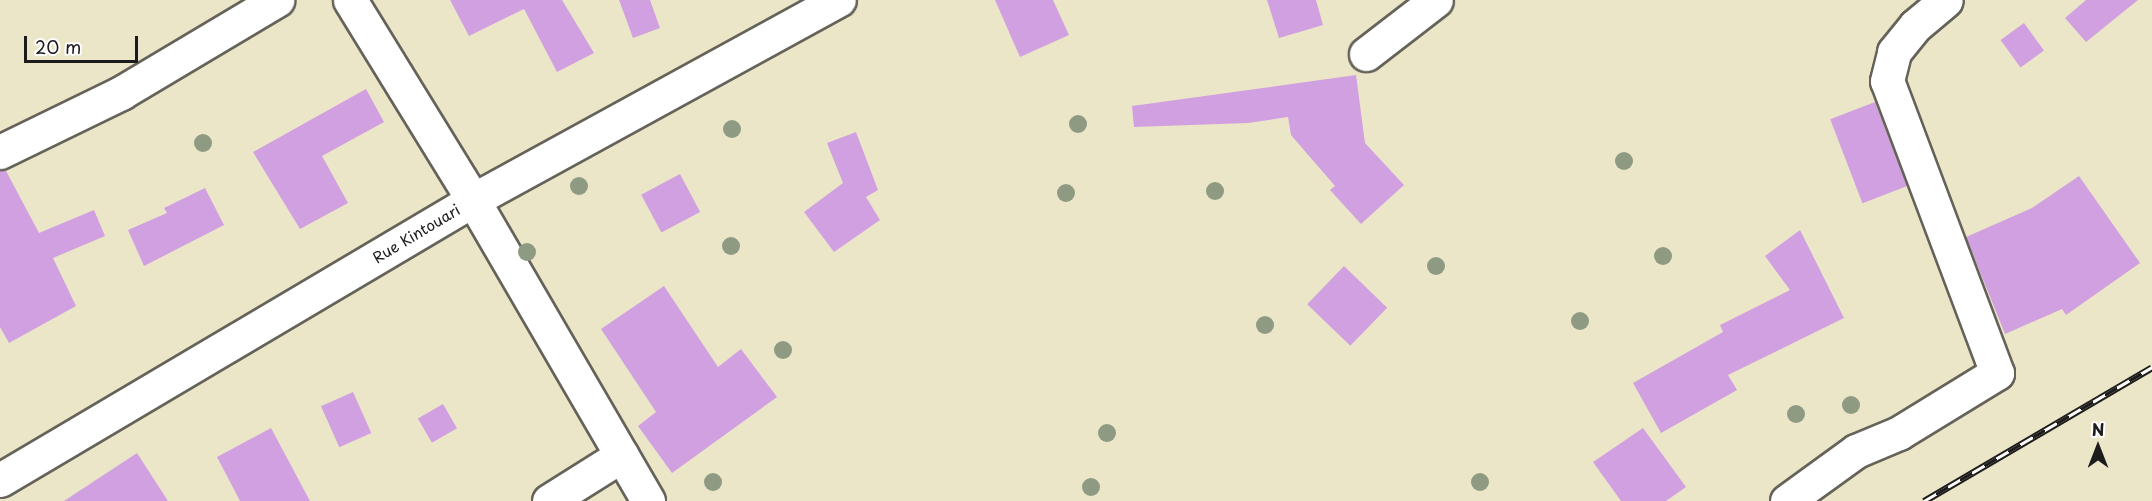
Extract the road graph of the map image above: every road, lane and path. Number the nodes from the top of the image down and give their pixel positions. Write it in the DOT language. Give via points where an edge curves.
graph roads {
  1 [pos="277,0"];
  2 [pos="350,0"];
  3 [pos="839,0"];
  4 [pos="1436,0"];
  5 [pos="1946,0"];
  6 [pos="1366,54"];
  7 [pos="0,152"];
  8 [pos="473,200"];
  9 [pos="622,455"];
  10 [pos="0,480"];
  11 [pos="549,501"];
  12 [pos="648,501"];
  13 [pos="1787,501"];
  1 -- 7 [label="street" via="121,93"];
  2 -- 8 [label="street"];
  3 -- 8 [label="street, Rue Kintouari"];
  4 -- 6 [label="street"];
  5 -- 13 [label="street" via="1915,26 1894,52 1887,81 1997,373 1899,433 1856,452"];
  8 -- 9 [label="street"];
  8 -- 10 [label="street, Rue Kintouari"];
  9 -- 11 [label="street"];
  9 -- 12 [label="street"];
}
